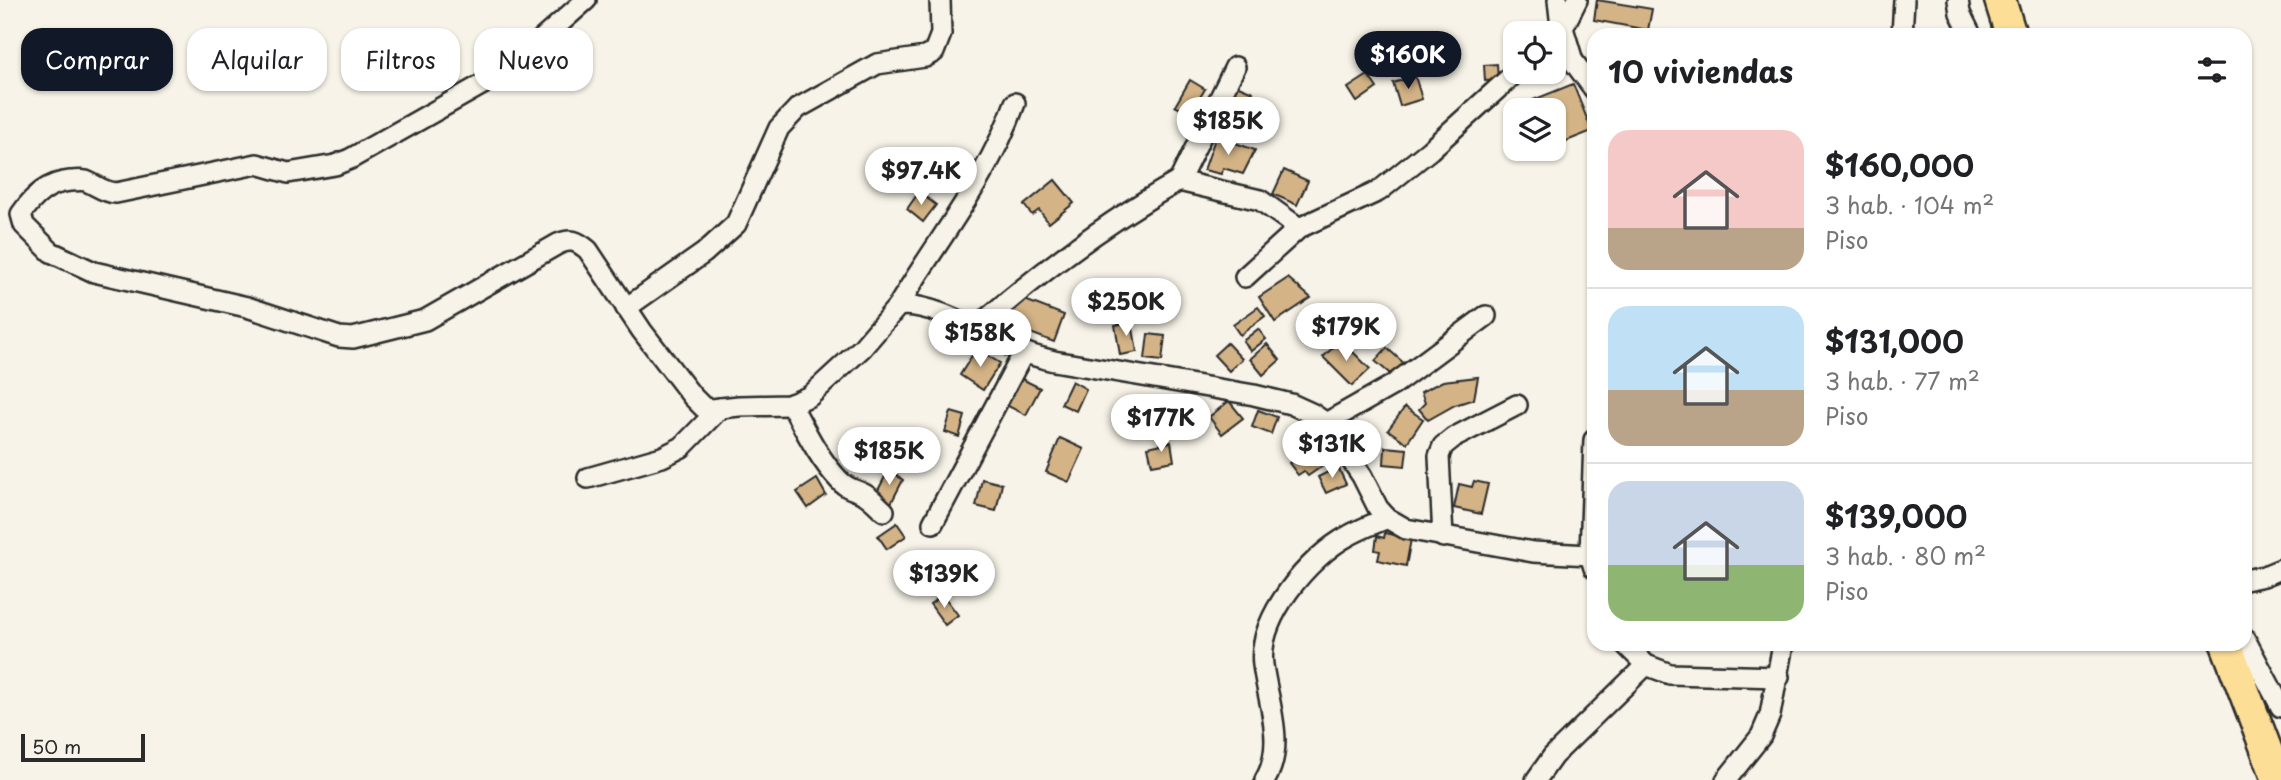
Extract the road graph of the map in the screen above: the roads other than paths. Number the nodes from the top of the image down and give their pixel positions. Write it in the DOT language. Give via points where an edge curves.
graph roads {
  1 [pos="586,0"];
  2 [pos="940,0"];
  3 [pos="1558,0"];
  4 [pos="1577,0"];
  5 [pos="1904,0"];
  6 [pos="1958,0"];
  7 [pos="2000,0"];
  8 [pos="1560,21"];
  9 [pos="1564,21"];
  10 [pos="1902,28"];
  11 [pos="1968,28"];
  12 [pos="2009,28"];
  13 [pos="1566,46"];
  14 [pos="1235,67"];
  15 [pos="1587,80"];
  16 [pos="1503,84"];
  17 [pos="1015,103"];
  18 [pos="1179,181"];
  19 [pos="1299,229"];
  20 [pos="1245,276"];
  21 [pos="898,306"];
  22 [pos="626,308"];
  23 [pos="1486,316"];
  24 [pos="975,329"];
  25 [pos="1024,352"];
  26 [pos="791,404"];
  27 [pos="1517,405"];
  28 [pos="720,408"];
  29 [pos="1326,423"];
  30 [pos="588,478"];
  31 [pos="884,511"];
  32 [pos="1387,518"];
  33 [pos="933,523"];
  34 [pos="1443,537"];
  35 [pos="1587,560"];
  36 [pos="2281,569"];
  37 [pos="2252,578"];
  38 [pos="1632,651"];
  39 [pos="1782,651"];
  40 [pos="2229,651"];
  41 [pos="2251,651"];
  42 [pos="1646,665"];
  43 [pos="1779,677"];
  44 [pos="2281,707"];
  45 [pos="1265,780"];
  46 [pos="1536,780"];
  47 [pos="1726,780"];
  48 [pos="2278,780"];
  1 -- 22 [label="street" via="506,71 335,165 288,173 257,164 117,192 104,192 83,180 59,182 37,195 22,214 24,225 51,253 94,272 247,307 338,337 353,338 425,320 569,239 588,250"];
  2 -- 22 [label="street" via="941,34 934,52 877,64 798,108 779,128 736,224 704,253"];
  3 -- 8 [label="street"];
  4 -- 9 [label="street"];
  5 -- 10 [label="street"];
  6 -- 11 [label="street"];
  7 -- 12 [label="highway"];
  13 -- 15 [label="street"];
  14 -- 18 [label="street"];
  16 -- 19 [label="street" via="1379,191"];
  17 -- 21 [label="street" via="979,180"];
  18 -- 19 [label="street" via="1260,200"];
  18 -- 24 [label="street" via="1059,261"];
  19 -- 20 [label="street"];
  21 -- 24 [label="street" via="914,305"];
  21 -- 26 [label="street" via="823,386"];
  22 -- 28 [label="street" via="692,397 704,408"];
  23 -- 29 [label="street" via="1393,385"];
  24 -- 25 [label="street"];
  25 -- 29 [label="street" via="1254,395 1291,404"];
  25 -- 33 [label="street"];
  26 -- 28 [label="street"];
  26 -- 31 [label="street" via="837,479"];
  27 -- 34 [label="street" via="1443,446 1439,457"];
  28 -- 30 [label="street" via="682,447"];
  29 -- 32 [label="street"];
  32 -- 34 [label="street" via="1406,529"];
  32 -- 45 [label="street" via="1346,536 1310,566 1274,611 1263,662 1275,757"];
  34 -- 35 [label="street"];
  36 -- 37 [label="street"];
  38 -- 42 [label="street"];
  39 -- 43 [label="street"];
  40 -- 48 [label="highway"];
  41 -- 44 [label="street"];
  42 -- 43 [label="street" via="1670,674"];
  42 -- 46 [label="street" via="1553,756"];
  43 -- 47 [label="street" via="1761,736"];
}
